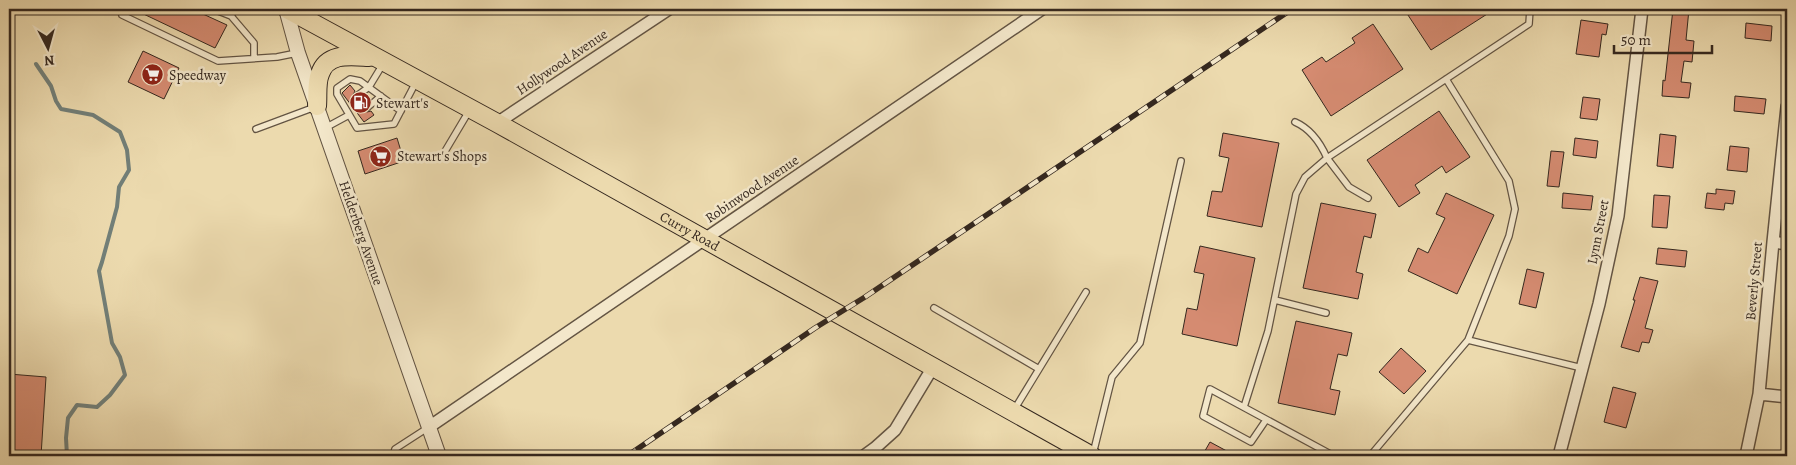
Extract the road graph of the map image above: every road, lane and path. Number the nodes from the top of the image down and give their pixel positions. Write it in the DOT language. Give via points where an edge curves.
graph roads {
  1 [pos="213,9"];
  2 [pos="236,9"];
  3 [pos="286,9"];
  4 [pos="669,9"];
  5 [pos="1042,9"];
  6 [pos="1530,9"];
  7 [pos="1642,9"];
  8 [pos="122,15"];
  9 [pos="230,16"];
  10 [pos="298,53"];
  11 [pos="254,58"];
  12 [pos="379,60"];
  13 [pos="1446,79"];
  14 [pos="417,80"];
  15 [pos="369,88"];
  16 [pos="358,95"];
  17 [pos="381,96"];
  18 [pos="317,106"];
  19 [pos="368,107"];
  20 [pos="1787,107"];
  21 [pos="470,109"];
  22 [pos="401,111"];
  23 [pos="358,115"];
  24 [pos="351,117"];
  25 [pos="1295,122"];
  26 [pos="497,124"];
  27 [pos="325,128"];
  28 [pos="256,129"];
  29 [pos="441,158"];
  30 [pos="1327,158"];
  31 [pos="1181,161"];
  32 [pos="1368,198"];
  33 [pos="704,240"];
  34 [pos="1773,242"];
  35 [pos="1787,244"];
  36 [pos="1086,292"];
  37 [pos="1274,300"];
  38 [pos="934,308"];
  39 [pos="1326,313"];
  40 [pos="1468,340"];
  41 [pos="933,367"];
  42 [pos="1582,368"];
  43 [pos="1039,369"];
  44 [pos="1760,394"];
  45 [pos="1787,397"];
  46 [pos="1244,407"];
  47 [pos="1012,412"];
  48 [pos="1266,420"];
  49 [pos="429,427"];
  50 [pos="393,456"];
  51 [pos="439,456"];
  52 [pos="864,456"];
  53 [pos="1092,456"];
  54 [pos="1334,456"];
  55 [pos="1370,456"];
  56 [pos="1559,456"];
  57 [pos="1746,456"];
  1 -- 9 [label="lane"];
  2 -- 9 [label="lane"];
  3 -- 10 [label="street, Helderberg Avenue"];
  3 -- 12 [label="main road, Curry Road"];
  4 -- 26 [label="street, Hollywood Avenue"];
  5 -- 33 [label="street, Robinwood Avenue"];
  6 -- 13 [label="lane" via="1529,24"];
  7 -- 42 [label="street, Lynn Street" via="1618,216"];
  8 -- 11 [label="lane" via="218,61"];
  9 -- 11 [label="lane" via="254,43"];
  10 -- 11 [label="lane"];
  10 -- 18 [label="street, Helderberg Avenue"];
  12 -- 14 [label="main road, Curry Road"];
  12 -- 15 [label="lane"];
  12 -- 18 [label="main road" via="346,56 333,58 319,74"];
  13 -- 30 [label="lane"];
  13 -- 40 [label="lane" via="1509,181 1515,209 1509,236"];
  14 -- 21 [label="main road, Curry Road"];
  14 -- 22 [label="lane"];
  15 -- 16 [label="lane"];
  15 -- 17 [label="lane"];
  15 -- 24 [label="lane" via="350,78 336,88 336,94 346,104"];
  17 -- 19 [label="lane"];
  17 -- 22 [label="lane"];
  18 -- 27 [label="street, Helderberg Avenue"];
  18 -- 28 [label="lane"];
  20 -- 34 [label="street, Beverly Street"];
  21 -- 26 [label="main road, Curry Road"];
  21 -- 29 [label="lane"];
  22 -- 24 [label="lane" via="394,124 357,128"];
  23 -- 24 [label="lane"];
  24 -- 27 [label="lane"];
  25 -- 30 [label="lane" via="1306,127 1322,146"];
  26 -- 33 [label="main road, Curry Road"];
  27 -- 49 [label="street, Helderberg Avenue"];
  30 -- 32 [label="lane" via="1349,187"];
  30 -- 37 [label="lane" via="1305,177 1296,194"];
  31 -- 53 [label="lane" via="1140,343 1112,376"];
  33 -- 41 [label="main road, Curry Road"];
  33 -- 49 [label="street, Robinwood Avenue"];
  34 -- 35 [label="street"];
  34 -- 44 [label="street, Beverly Street"];
  36 -- 43 [label="lane"];
  37 -- 39 [label="lane"];
  37 -- 46 [label="lane" via="1268,332"];
  38 -- 43 [label="lane"];
  40 -- 42 [label="lane"];
  40 -- 55 [label="lane"];
  41 -- 47 [label="main road, Curry Road"];
  41 -- 52 [label="street" via="895,430"];
  42 -- 56 [label="street, Lynn Street"];
  43 -- 47 [label="lane"];
  44 -- 45 [label="street"];
  44 -- 57 [label="street, Beverly Street"];
  46 -- 48 [label="lane"];
  46 -- 48 [label="lane" via="1210,389 1203,416 1251,442"];
  47 -- 53 [label="main road, Curry Road"];
  48 -- 54 [label="lane"];
  49 -- 50 [label="lane" via="395,449"];
  49 -- 51 [label="street, Helderberg Avenue"];
}
